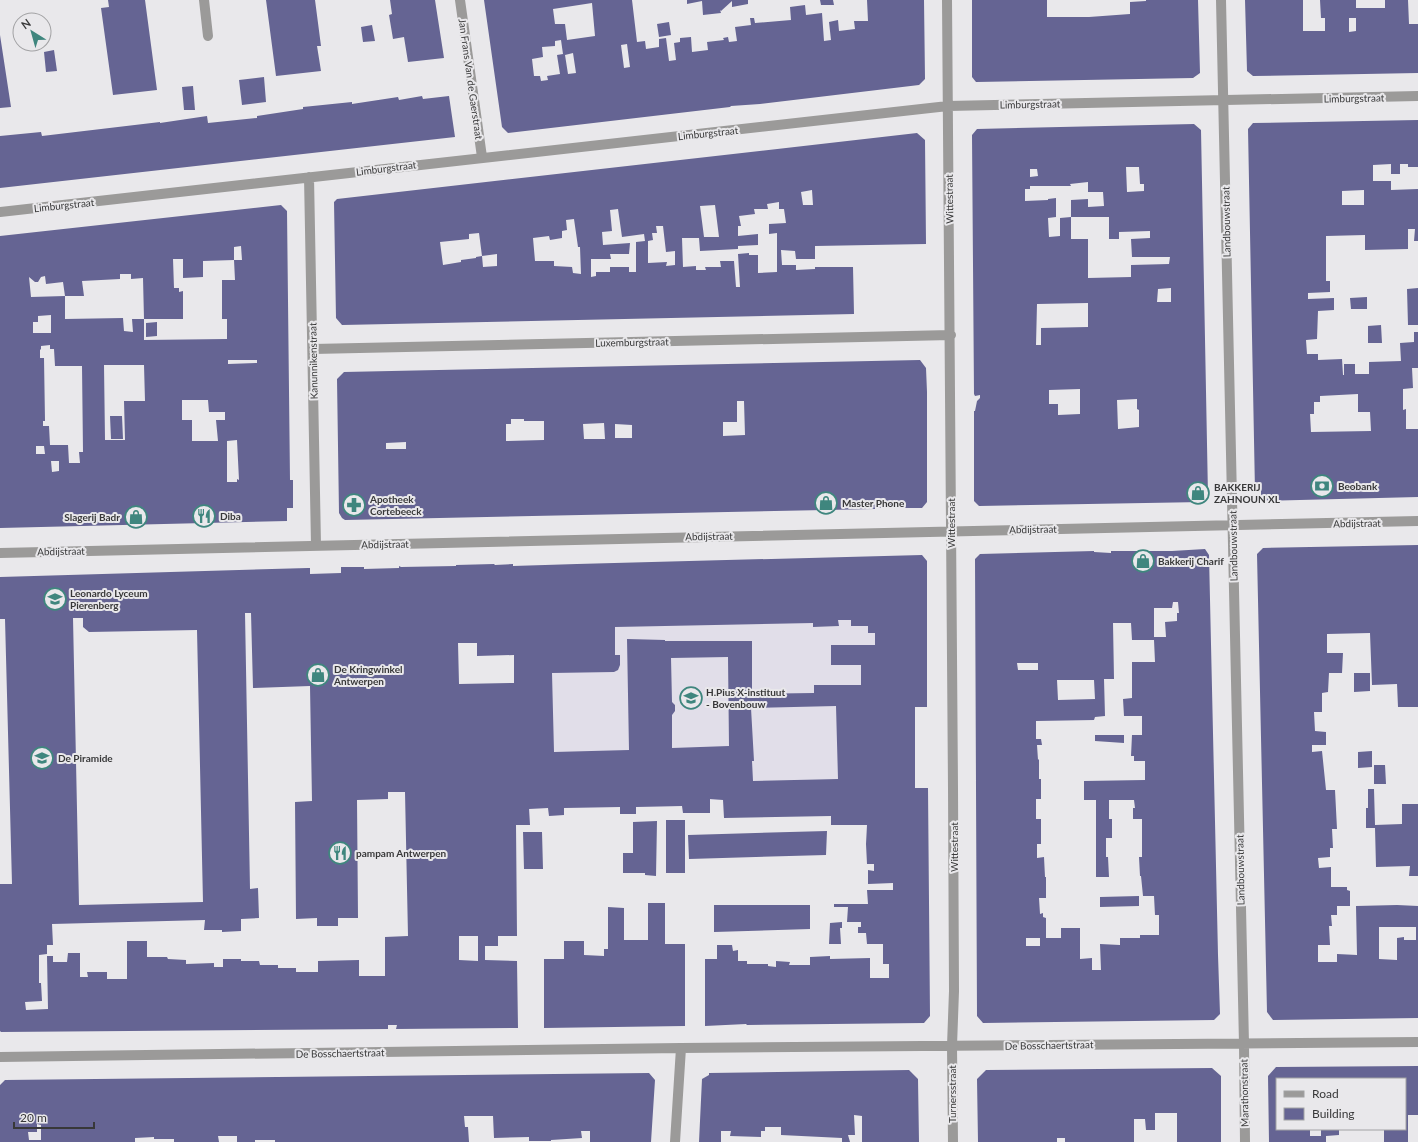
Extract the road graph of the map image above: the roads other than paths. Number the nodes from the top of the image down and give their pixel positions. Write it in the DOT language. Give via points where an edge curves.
graph roads {
  1 [pos="204,0"];
  2 [pos="460,0"];
  3 [pos="947,0"];
  4 [pos="1221,0"];
  5 [pos="208,36"];
  6 [pos="1418,96"];
  7 [pos="1223,100"];
  8 [pos="948,106"];
  9 [pos="482,157"];
  10 [pos="309,177"];
  11 [pos="0,212"];
  12 [pos="950,335"];
  13 [pos="313,349"];
  14 [pos="1418,521"];
  15 [pos="1232,526"];
  16 [pos="950,531"];
  17 [pos="316,545"];
  18 [pos="0,553"];
  19 [pos="1418,1042"];
  20 [pos="1244,1044"];
  21 [pos="952,1046"];
  22 [pos="681,1048"];
  23 [pos="0,1057"];
  24 [pos="675,1142"];
  25 [pos="953,1142"];
  26 [pos="1245,1142"];
  1 -- 5 [label="street"];
  2 -- 9 [label="street, Jan Frans Van de Gaerstraat"];
  3 -- 8 [label="street, Wittestraat"];
  4 -- 7 [label="street, Landbouwstraat"];
  6 -- 7 [label="street, Limburgstraat"];
  7 -- 8 [label="street, Limburgstraat"];
  7 -- 15 [label="street, Landbouwstraat"];
  8 -- 9 [label="street, Limburgstraat"];
  8 -- 12 [label="street, Wittestraat"];
  9 -- 10 [label="street, Limburgstraat"];
  10 -- 11 [label="street, Limburgstraat"];
  10 -- 13 [label="street, Kanunnikenstraat"];
  12 -- 13 [label="street, Luxemburgstraat"];
  12 -- 16 [label="street, Wittestraat"];
  13 -- 17 [label="street, Kanunnikenstraat"];
  14 -- 15 [label="street, Abdijstraat"];
  15 -- 16 [label="street, Abdijstraat"];
  15 -- 20 [label="street, Landbouwstraat"];
  16 -- 17 [label="street, Abdijstraat"];
  16 -- 21 [label="street, Wittestraat" via="954,991"];
  17 -- 18 [label="street, Abdijstraat"];
  19 -- 20 [label="street, De Bosschaertstraat"];
  20 -- 21 [label="street, De Bosschaertstraat"];
  20 -- 26 [label="street, Marathonstraat"];
  21 -- 22 [label="street, De Bosschaertstraat"];
  21 -- 25 [label="street, Turnersstraat"];
  22 -- 23 [label="street, De Bosschaertstraat"];
  22 -- 24 [label="street"];
}
